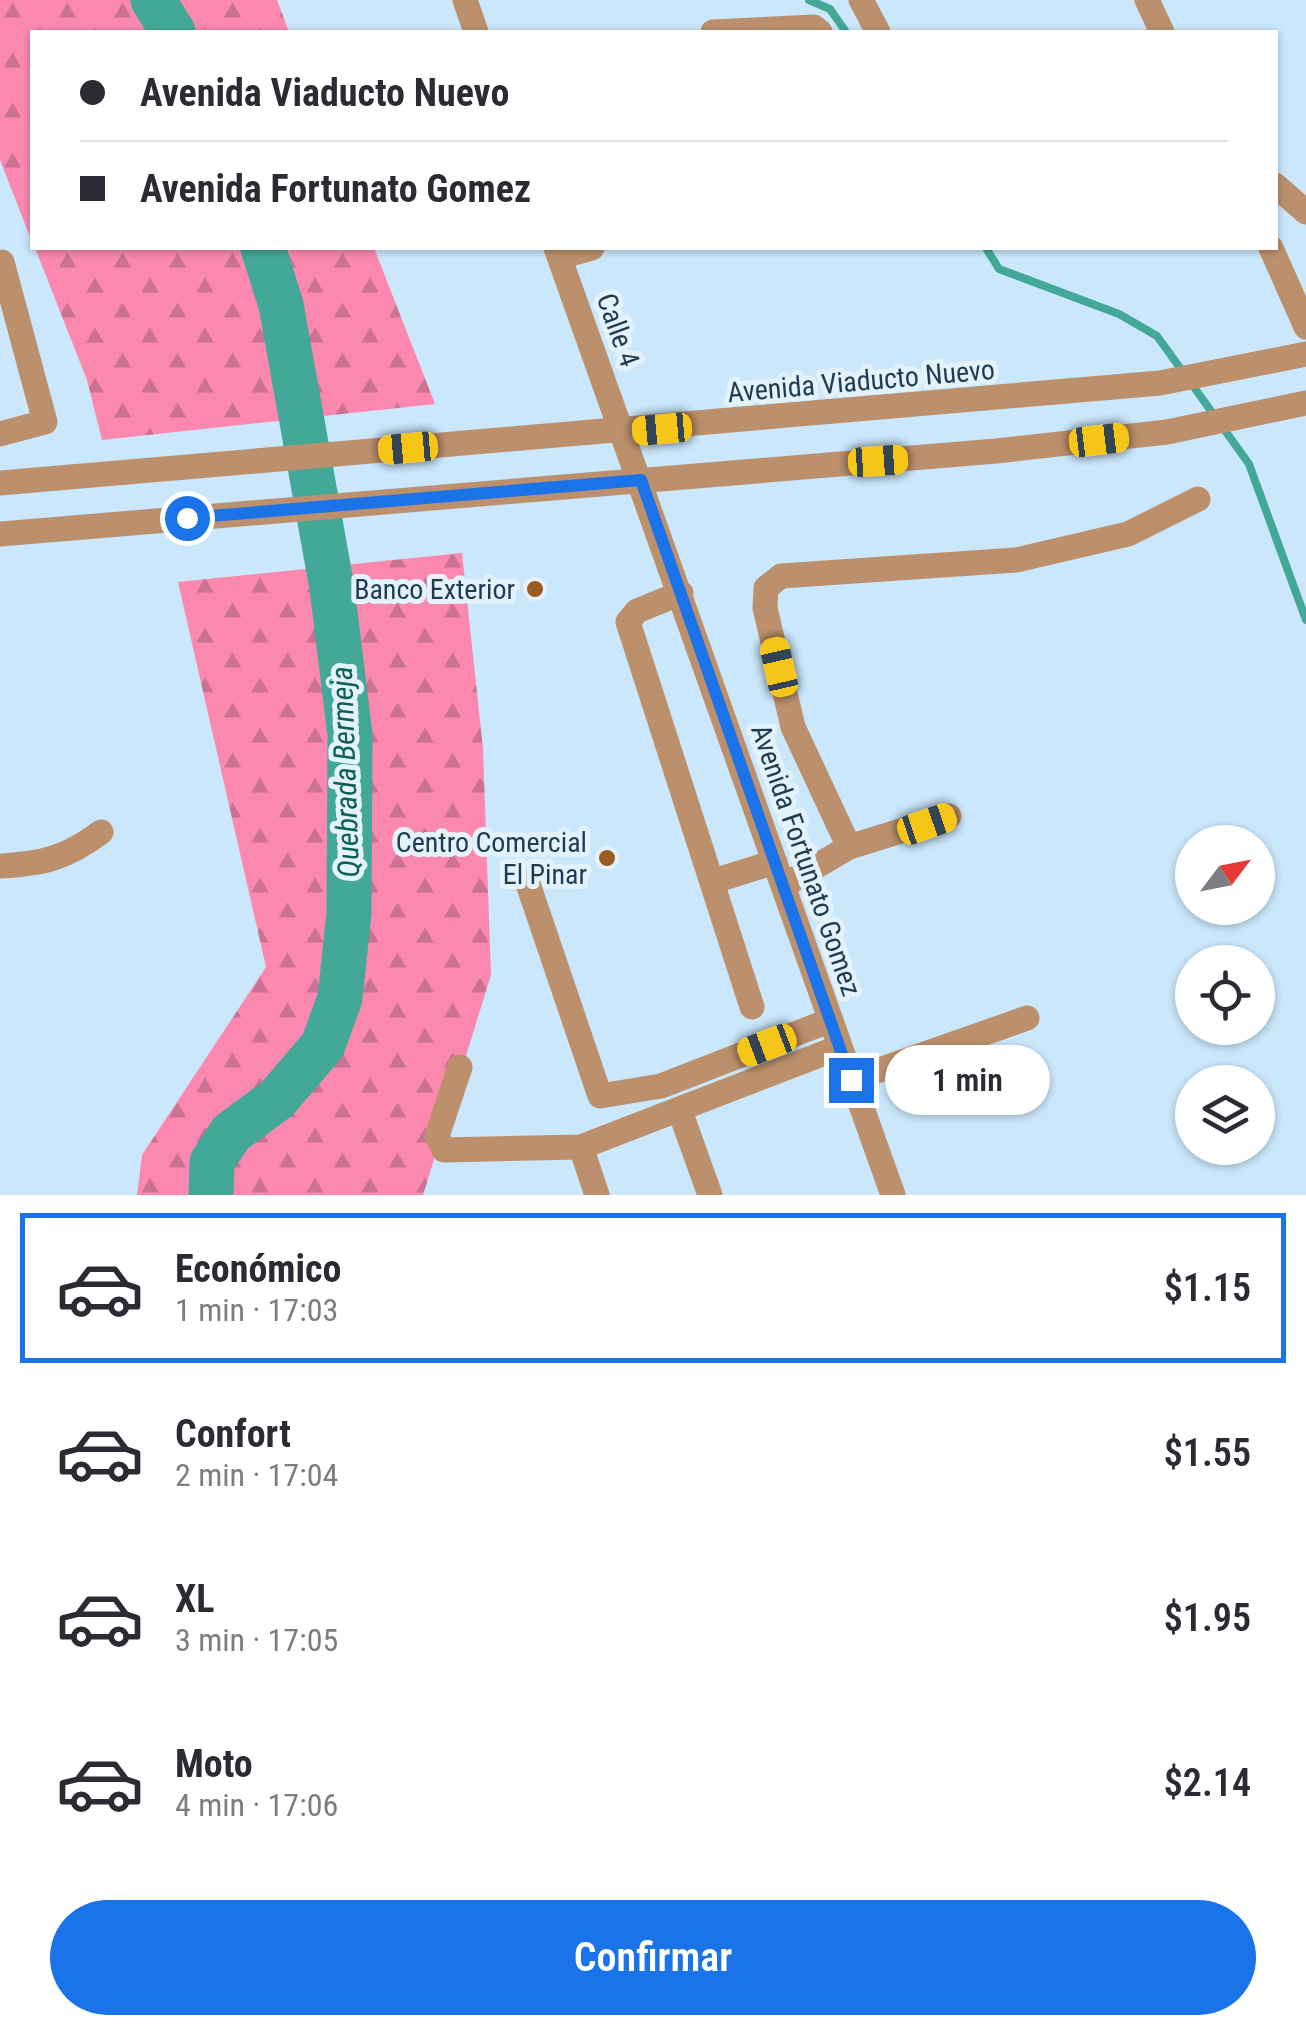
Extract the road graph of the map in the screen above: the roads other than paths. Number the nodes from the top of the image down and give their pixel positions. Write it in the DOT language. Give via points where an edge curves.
graph roads {
  1 [pos="465,0"];
  2 [pos="861,0"];
  3 [pos="1148,0"];
  4 [pos="475,30"];
  5 [pos="739,30"];
  6 [pos="818,30"];
  7 [pos="877,30"];
  8 [pos="1161,30"];
  9 [pos="1278,188"];
  10 [pos="1306,212"];
  11 [pos="1273,250"];
  12 [pos="558,252"];
  13 [pos="1,260"];
  14 [pos="1306,327"];
  15 [pos="1306,354"];
  16 [pos="1306,403"];
  17 [pos="623,433"];
  18 [pos="0,434"];
  19 [pos="641,480"];
  20 [pos="0,483"];
  21 [pos="1198,499"];
  22 [pos="0,534"];
  23 [pos="681,594"];
  24 [pos="949,816"];
  25 [pos="101,832"];
  26 [pos="849,847"];
  27 [pos="0,866"];
  28 [pos="779,874"];
  29 [pos="527,881"];
  30 [pos="714,881"];
  31 [pos="752,1008"];
  32 [pos="1027,1018"];
  33 [pos="830,1020"];
  34 [pos="840,1047"];
  35 [pos="460,1067"];
  36 [pos="851,1080"];
  37 [pos="680,1111"];
  38 [pos="581,1147"];
  39 [pos="596,1195"];
  40 [pos="710,1195"];
  41 [pos="892,1195"];
  1 -- 4 [label="street"];
  2 -- 7 [label="street"];
  3 -- 8 [label="street"];
  5 -- 6 [label="street"];
  9 -- 10 [label="street"];
  11 -- 14 [label="street"];
  12 -- 17 [label="street, Calle 4"];
  13 -- 18 [label="street" via="46,422"];
  15 -- 17 [label="street, Avenida Viaducto Nuevo" via="1160,383"];
  16 -- 19 [label="street" via="1167,432 996,452"];
  17 -- 19 [label="street, Avenida Fortunato Gomez"];
  17 -- 20 [label="street, Avenida Viaducto Nuevo"];
  19 -- 22 [label="street"];
  19 -- 23 [label="street, Avenida Fortunato Gomez"];
  21 -- 26 [label="street" via="1128,534 1016,560 781,576 766,588 794,727"];
  23 -- 28 [label="street, Avenida Fortunato Gomez"];
  23 -- 30 [label="street" via="636,611 628,622"];
  24 -- 26 [label="street"];
  25 -- 27 [label="street" via="45,864"];
  26 -- 28 [label="street"];
  28 -- 30 [label="street"];
  28 -- 33 [label="street, Avenida Fortunato Gomez"];
  29 -- 33 [label="street" via="600,1096 660,1086"];
  30 -- 31 [label="street"];
  32 -- 36 [label="street"];
  33 -- 34 [label="street, Avenida Fortunato Gomez"];
  34 -- 36 [label="street, Avenida Fortunato Gomez"];
  34 -- 37 [label="street"];
  35 -- 38 [label="street" via="437,1136 444,1150"];
  36 -- 41 [label="street, Avenida Fortunato Gomez"];
  37 -- 38 [label="street"];
  37 -- 40 [label="street"];
  38 -- 39 [label="street"];
}
